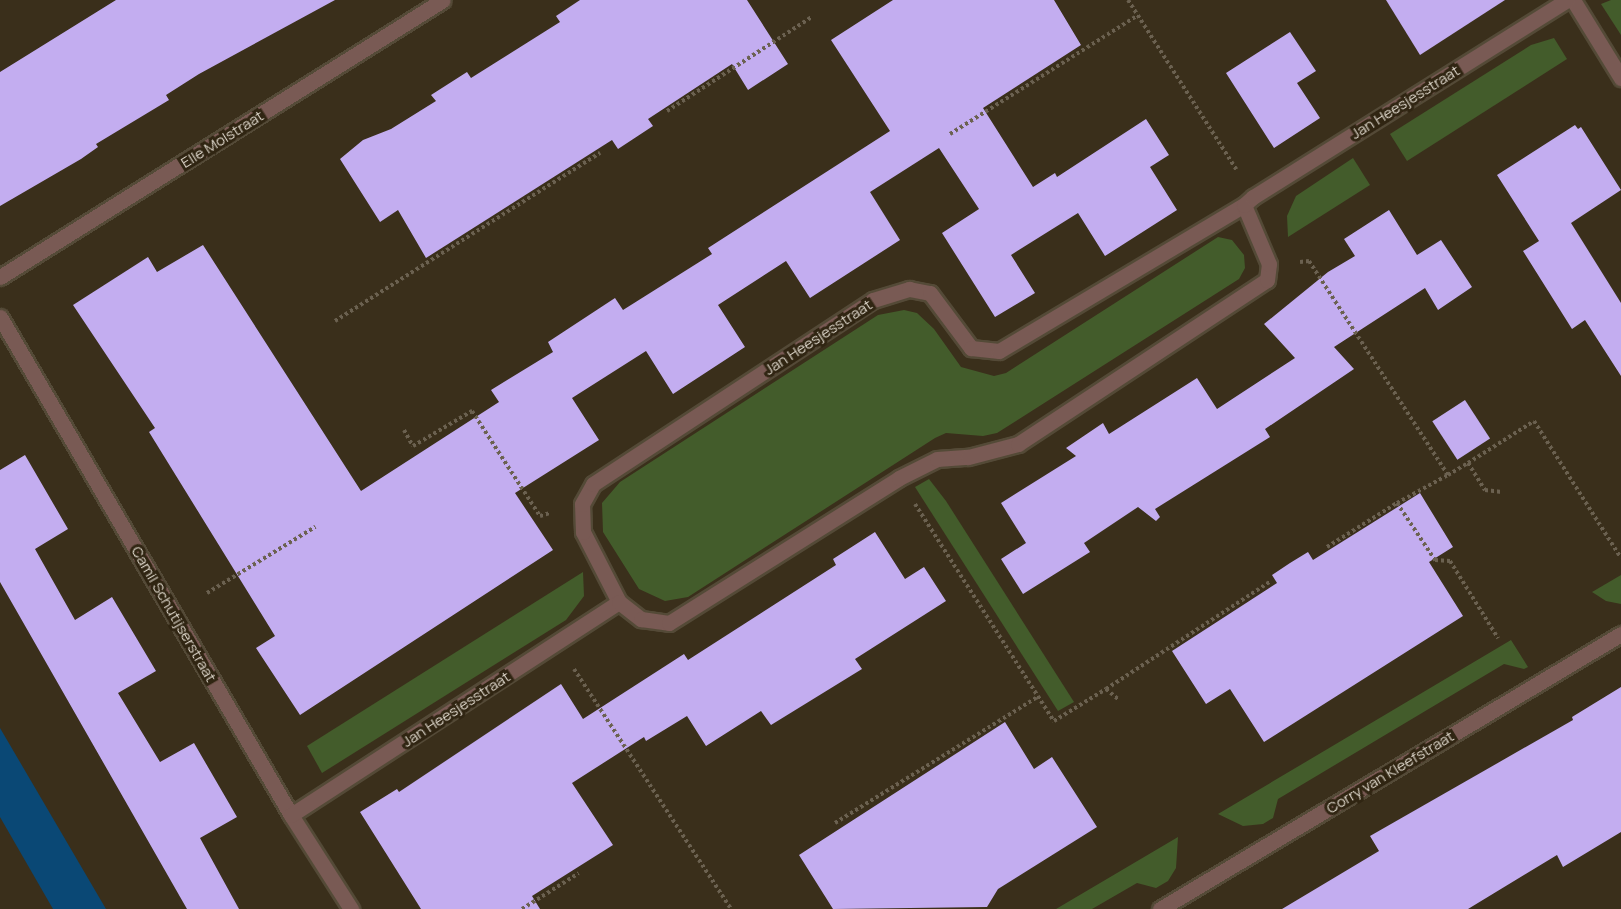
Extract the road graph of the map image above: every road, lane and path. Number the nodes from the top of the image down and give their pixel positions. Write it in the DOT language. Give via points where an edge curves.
graph roads {
  1 [pos="443,0"];
  2 [pos="1128,0"];
  3 [pos="1567,0"];
  4 [pos="1573,0"];
  5 [pos="1138,15"];
  6 [pos="812,17"];
  7 [pos="1621,78"];
  8 [pos="667,111"];
  9 [pos="950,134"];
  10 [pos="600,153"];
  11 [pos="1249,201"];
  12 [pos="1269,264"];
  13 [pos="0,277"];
  14 [pos="0,317"];
  15 [pos="335,321"];
  16 [pos="404,430"];
  17 [pos="1468,463"];
  18 [pos="1448,475"];
  19 [pos="899,478"];
  20 [pos="1502,492"];
  21 [pos="1397,503"];
  22 [pos="582,504"];
  23 [pos="315,527"];
  24 [pos="1327,547"];
  25 [pos="1621,558"];
  26 [pos="1271,581"];
  27 [pos="207,593"];
  28 [pos="619,602"];
  29 [pos="1621,634"];
  30 [pos="1498,638"];
  31 [pos="557,643"];
  32 [pos="1106,688"];
  33 [pos="1038,696"];
  34 [pos="1118,699"];
  35 [pos="291,815"];
  36 [pos="835,823"];
  37 [pos="579,873"];
  38 [pos="351,909"];
  39 [pos="522,909"];
  40 [pos="731,909"];
  41 [pos="1160,909"];
  1 -- 13 [label="street, Elle Molstraat"];
  2 -- 5 [label="path"];
  3 -- 11 [label="street, Jan Heesjesstraat"];
  4 -- 7 [label="street"];
  5 -- 9 [label="path"];
  5 -- 11 [label="path"];
  6 -- 8 [label="path"];
  10 -- 15 [label="path"];
  11 -- 12 [label="street"];
  11 -- 22 [label="street, Jan Heesjesstraat" via="999,351 971,348 930,293 909,289 873,300 593,484"];
  12 -- 18 [label="path" via="1309,261"];
  12 -- 19 [label="street" via="1267,280 1018,444 968,457 937,459"];
  14 -- 35 [label="street, Camil Schutijserstraat"];
  16 -- 22 [label="path" via="413,446 472,411 540,516"];
  17 -- 18 [label="path"];
  17 -- 20 [label="path" via="1485,489"];
  17 -- 25 [label="path" via="1534,421"];
  18 -- 21 [label="path"];
  19 -- 28 [label="street" via="669,623 641,619"];
  19 -- 33 [label="path"];
  21 -- 24 [label="path"];
  21 -- 30 [label="path" via="1435,560 1450,561"];
  22 -- 28 [label="street" via="583,532"];
  23 -- 27 [label="path"];
  26 -- 32 [label="path"];
  28 -- 31 [label="street, Jan Heesjesstraat"];
  29 -- 41 [label="street, Corry van Kleefstraat"];
  31 -- 35 [label="street, Jan Heesjesstraat"];
  31 -- 40 [label="path"];
  32 -- 33 [label="path" via="1054,721"];
  32 -- 34 [label="path"];
  33 -- 36 [label="path"];
  35 -- 38 [label="street, Camil Schutijserstraat"];
  37 -- 39 [label="path"];
}
